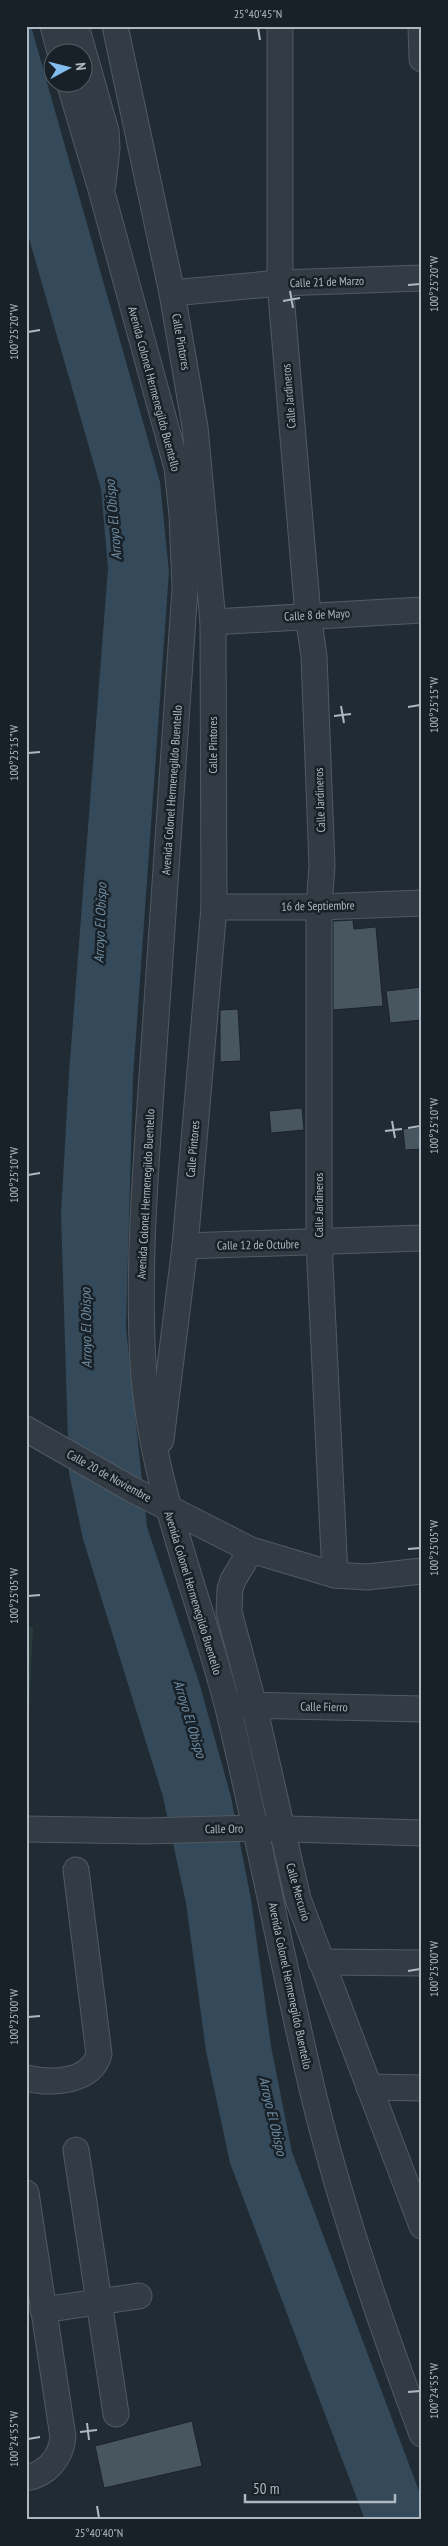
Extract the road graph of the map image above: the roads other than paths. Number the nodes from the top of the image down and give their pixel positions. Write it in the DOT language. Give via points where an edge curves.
graph roads {
  1 [pos="53,26"];
  2 [pos="76,26"];
  3 [pos="115,26"];
  4 [pos="280,26"];
  5 [pos="421,26"];
  6 [pos="57,42"];
  7 [pos="422,59"];
  8 [pos="72,92"];
  9 [pos="102,193"];
  10 [pos="422,278"];
  11 [pos="280,284"];
  12 [pos="172,293"];
  13 [pos="422,610"];
  14 [pos="308,615"];
  15 [pos="213,622"];
  16 [pos="422,903"];
  17 [pos="214,907"];
  18 [pos="319,907"];
  19 [pos="422,1238"];
  20 [pos="319,1243"];
  21 [pos="185,1246"];
  22 [pos="26,1429"];
  23 [pos="157,1470"];
  24 [pos="167,1508"];
  25 [pos="251,1550"];
  26 [pos="422,1571"];
  27 [pos="335,1575"];
  28 [pos="227,1705"];
  29 [pos="254,1706"];
  30 [pos="422,1708"];
  31 [pos="26,1829"];
  32 [pos="249,1829"];
  33 [pos="281,1830"];
  34 [pos="422,1833"];
  35 [pos="76,1870"];
  36 [pos="298,1899"];
  37 [pos="273,1906"];
  38 [pos="321,1962"];
  39 [pos="422,1963"];
  40 [pos="26,2078"];
  41 [pos="368,2087"];
  42 [pos="422,2088"];
  43 [pos="76,2150"];
  44 [pos="26,2193"];
  45 [pos="420,2219"];
  46 [pos="139,2296"];
  47 [pos="97,2303"];
  48 [pos="43,2310"];
  49 [pos="116,2414"];
  50 [pos="422,2434"];
  51 [pos="26,2478"];
  1 -- 6 [label="street"];
  2 -- 9 [label="street" via="106,131"];
  3 -- 12 [label="street, Calle Pintores"];
  4 -- 11 [label="street, Calle Jardineros"];
  5 -- 7 [label="street"];
  8 -- 9 [label="street, Avenida Colonel Hermenegildo Buentello"];
  9 -- 23 [label="street, Avenida Colonel Hermenegildo Buentello" via="177,468 182,515 185,588 141,1250 143,1367"];
  10 -- 11 [label="street, Calle 21 de Marzo"];
  11 -- 12 [label="street, Calle 21 de Marzo"];
  11 -- 14 [label="street, Calle Jardineros"];
  12 -- 15 [label="street, Calle Pintores" via="195,427"];
  13 -- 14 [label="street, Calle 8 de Mayo"];
  14 -- 15 [label="street, Calle 8 de Mayo"];
  14 -- 18 [label="street, Calle Jardineros" via="314,656 322,866"];
  15 -- 17 [label="street, Calle Pintores"];
  16 -- 18 [label="street, 16 de Septiembre"];
  17 -- 18 [label="street, 16 de Septiembre"];
  17 -- 21 [label="street, Calle Pintores"];
  18 -- 20 [label="street, Calle Jardineros"];
  19 -- 20 [label="street, Calle 12 de Octubre"];
  20 -- 21 [label="street, Calle 12 de Octubre"];
  20 -- 27 [label="street, Calle Jardineros"];
  21 -- 23 [label="street, Calle Pintores"];
  22 -- 24 [label="street, Calle 20 de Noviembre"];
  23 -- 24 [label="street, Avenida Colonel Hermenegildo Buentello"];
  24 -- 25 [label="street, Calle 20 de Noviembre"];
  24 -- 28 [label="street, Avenida Colonel Hermenegildo Buentello"];
  25 -- 27 [label="street, Calle 20 de Noviembre"];
  25 -- 29 [label="street, Calle Mercurio" via="233,1580 229,1612"];
  26 -- 27 [label="street, Calle 20 de Noviembre" via="367,1577"];
  28 -- 29 [label="street, Calle Fierro"];
  28 -- 32 [label="street, Avenida Colonel Hermenegildo Buentello"];
  29 -- 30 [label="street, Calle Fierro"];
  29 -- 33 [label="street, Calle Mercurio"];
  31 -- 32 [label="street, Calle Oro"];
  32 -- 33 [label="street, Calle Oro"];
  32 -- 37 [label="street, Avenida Colonel Hermenegildo Buentello"];
  33 -- 34 [label="street, Calle Oro"];
  33 -- 36 [label="street, Calle Mercurio"];
  35 -- 40 [label="street" via="99,2054 91,2069 80,2076 56,2081"];
  36 -- 37 [label="street"];
  36 -- 38 [label="street, Calle Mercurio"];
  37 -- 50 [label="street, Avenida Colonel Hermenegildo Buentello" via="315,2101 363,2270"];
  38 -- 39 [label="street"];
  38 -- 41 [label="street, Calle Mercurio"];
  41 -- 42 [label="street"];
  41 -- 45 [label="street, Calle Mercurio"];
  43 -- 47 [label="street"];
  44 -- 48 [label="street"];
  46 -- 47 [label="street"];
  47 -- 48 [label="street"];
  47 -- 49 [label="street"];
  48 -- 51 [label="street" via="62,2448 41,2474"];
}
